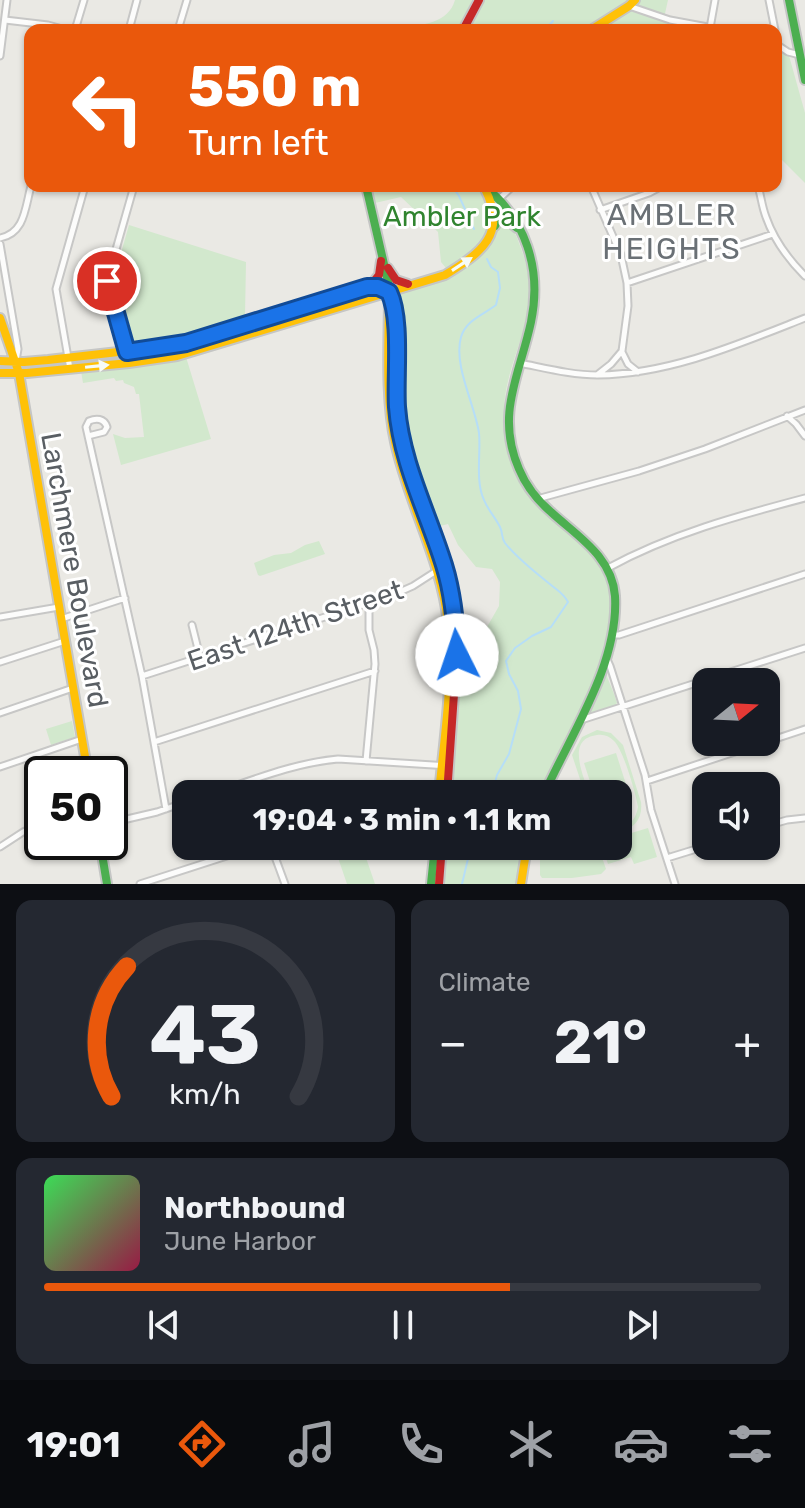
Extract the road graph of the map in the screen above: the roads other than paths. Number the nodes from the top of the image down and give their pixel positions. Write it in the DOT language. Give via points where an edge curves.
graph roads {
  1 [pos="7,0"];
  2 [pos="84,0"];
  3 [pos="137,0"];
  4 [pos="187,0"];
  5 [pos="479,0"];
  6 [pos="715,0"];
  7 [pos="769,0"];
  8 [pos="789,0"];
  9 [pos="639,4"];
  10 [pos="5,20"];
  11 [pos="39,24"];
  12 [pos="77,24"];
  13 [pos="131,24"];
  14 [pos="180,24"];
  15 [pos="466,24"];
  16 [pos="602,24"];
  17 [pos="690,24"];
  18 [pos="711,24"];
  19 [pos="774,24"];
  20 [pos="782,48"];
  21 [pos="803,55"];
  22 [pos="0,56"];
  23 [pos="805,80"];
  24 [pos="29,192"];
  25 [pos="83,192"];
  26 [pos="132,192"];
  27 [pos="367,192"];
  28 [pos="488,192"];
  29 [pos="492,192"];
  30 [pos="506,192"];
  31 [pos="593,192"];
  32 [pos="651,192"];
  33 [pos="759,192"];
  34 [pos="500,198"];
  35 [pos="600,210"];
  36 [pos="495,226"];
  37 [pos="773,234"];
  38 [pos="523,238"];
  39 [pos="0,241"];
  40 [pos="382,254"];
  41 [pos="805,276"];
  42 [pos="627,283"];
  43 [pos="416,284"];
  44 [pos="367,287"];
  45 [pos="389,292"];
  46 [pos="314,304"];
  47 [pos="317,314"];
  48 [pos="0,318"];
  49 [pos="805,318"];
  50 [pos="214,334"];
  51 [pos="217,344"];
  52 [pos="622,351"];
  53 [pos="127,352"];
  54 [pos="68,358"];
  55 [pos="0,361"];
  56 [pos="16,362"];
  57 [pos="129,363"];
  58 [pos="519,363"];
  59 [pos="70,369"];
  60 [pos="638,372"];
  61 [pos="0,373"];
  62 [pos="19,373"];
  63 [pos="597,375"];
  64 [pos="805,410"];
  65 [pos="787,416"];
  66 [pos="88,436"];
  67 [pos="805,436"];
  68 [pos="805,498"];
  69 [pos="537,499"];
  70 [pos="441,568"];
  71 [pos="608,568"];
  72 [pos="805,574"];
  73 [pos="125,598"];
  74 [pos="369,603"];
  75 [pos="59,607"];
  76 [pos="0,617"];
  77 [pos="61,619"];
  78 [pos="192,625"];
  79 [pos="611,635"];
  80 [pos="65,641"];
  81 [pos="805,648"];
  82 [pos="200,657"];
  83 [pos="605,657"];
  84 [pos="0,662"];
  85 [pos="375,671"];
  86 [pos="142,676"];
  87 [pos="73,688"];
  88 [pos="622,707"];
  89 [pos="0,713"];
  90 [pos="581,720"];
  91 [pos="805,729"];
  92 [pos="780,737"];
  93 [pos="82,739"];
  94 [pos="154,742"];
  95 [pos="85,756"];
  96 [pos="723,756"];
  97 [pos="366,761"];
  98 [pos="446,766"];
  99 [pos="0,767"];
  100 [pos="255,780"];
  101 [pos="442,780"];
  102 [pos="446,780"];
  103 [pos="551,780"];
  104 [pos="647,781"];
  105 [pos="172,807"];
  106 [pos="166,809"];
  107 [pos="805,818"];
  108 [pos="128,820"];
  109 [pos="780,821"];
  110 [pos="24,832"];
  111 [pos="0,847"];
  112 [pos="692,850"];
  113 [pos="667,858"];
  114 [pos="103,860"];
  115 [pos="215,860"];
  116 [pos="276,860"];
  117 [pos="435,860"];
  118 [pos="440,860"];
  119 [pos="525,860"];
  120 [pos="436,880"];
  121 [pos="523,883"];
  122 [pos="106,884"];
  123 [pos="140,884"];
  124 [pos="285,884"];
  125 [pos="675,884"];
  1 -- 10 [label="street"];
  2 -- 12 [label="street"];
  3 -- 13 [label="street"];
  4 -- 14 [label="street"];
  5 -- 15 [label="main road"];
  6 -- 18 [label="street"];
  7 -- 19 [label="street"];
  8 -- 21 [label="main road"];
  9 -- 16 [label="main road"];
  9 -- 17 [label="street"];
  10 -- 11 [label="street"];
  10 -- 22 [label="street"];
  20 -- 21 [label="street"];
  21 -- 23 [label="main road"];
  24 -- 39 [label="street" via="19,228"];
  25 -- 54 [label="street" via="56,289"];
  26 -- 53 [label="street" via="107,281"];
  27 -- 40 [label="main road"];
  28 -- 36 [label="main road"];
  29 -- 34 [label="main road"];
  30 -- 34 [label="street"];
  31 -- 35 [label="street"];
  32 -- 35 [label="street"];
  33 -- 37 [label="street"];
  34 -- 38 [label="main road"];
  35 -- 42 [label="street" via="618,247"];
  36 -- 38 [label="main road" via="509,220"];
  43 -- 36 [label="main road, one-way" via="445,275 470,259"];
  37 -- 41 [label="street"];
  37 -- 42 [label="street"];
  38 -- 58 [label="main road" via="534,293"];
  39 -- 56 [label="street"];
  40 -- 43 [label="main road" via="395,280"];
  40 -- 44 [label="main road" via="378,279"];
  40 -- 45 [label="main road"];
  42 -- 52 [label="street"];
  43 -- 45 [label="main road"];
  44 -- 45 [label="main road"];
  44 -- 46 [label="main road"];
  45 -- 47 [label="main road"];
  45 -- 70 [label="main road" via="394,439"];
  46 -- 47 [label="street"];
  46 -- 50 [label="main road"];
  47 -- 51 [label="main road"];
  48 -- 56 [label="main road, Larchmere Boulevard"];
  49 -- 60 [label="street" via="686,361"];
  50 -- 51 [label="street"];
  50 -- 53 [label="main road"];
  51 -- 57 [label="main road"];
  52 -- 60 [label="street"];
  52 -- 63 [label="street"];
  53 -- 54 [label="main road"];
  53 -- 57 [label="street"];
  54 -- 56 [label="main road"];
  54 -- 59 [label="street"];
  55 -- 56 [label="main road"];
  56 -- 62 [label="main road, Larchmere Boulevard"];
  59 -- 57 [label="main road, one-way"];
  58 -- 63 [label="street"];
  58 -- 69 [label="main road" via="509,398 509,436 519,470"];
  59 -- 62 [label="main road"];
  60 -- 63 [label="street"];
  61 -- 62 [label="main road"];
  62 -- 75 [label="main road, Larchmere Boulevard"];
  64 -- 65 [label="street"];
  65 -- 67 [label="street"];
  65 -- 69 [label="street" via="639,471"];
  66 -- 73 [label="street"];
  68 -- 71 [label="street" via="700,527"];
  69 -- 71 [label="main road"];
  70 -- 74 [label="street, East 124th Street"];
  70 -- 98 [label="main road" via="452,618"];
  71 -- 79 [label="main road" via="616,598"];
  72 -- 79 [label="street"];
  73 -- 77 [label="street"];
  73 -- 86 [label="street"];
  74 -- 82 [label="street, East 124th Street"];
  74 -- 85 [label="street"];
  75 -- 76 [label="street"];
  75 -- 77 [label="main road, Larchmere Boulevard"];
  77 -- 80 [label="main road, Larchmere Boulevard"];
  78 -- 82 [label="street"];
  79 -- 83 [label="main road"];
  80 -- 84 [label="street"];
  80 -- 87 [label="main road, Larchmere Boulevard"];
  81 -- 88 [label="street"];
  82 -- 86 [label="street, East 124th Street"];
  83 -- 88 [label="street"];
  83 -- 90 [label="main road"];
  85 -- 94 [label="street"];
  85 -- 97 [label="street"];
  86 -- 94 [label="street"];
  87 -- 89 [label="street"];
  87 -- 93 [label="main road, Larchmere Boulevard"];
  88 -- 90 [label="street"];
  88 -- 104 [label="street"];
  90 -- 103 [label="main road"];
  91 -- 92 [label="street"];
  93 -- 95 [label="main road, Larchmere Boulevard"];
  93 -- 99 [label="street"];
  94 -- 106 [label="street"];
  96 -- 104 [label="street"];
  97 -- 98 [label="street"];
  97 -- 100 [label="street" via="305,764"];
  98 -- 101 [label="main road"];
  98 -- 102 [label="main road"];
  104 -- 113 [label="street"];
  105 -- 106 [label="street"];
  106 -- 108 [label="street"];
  107 -- 109 [label="street"];
  110 -- 111 [label="street"];
  112 -- 113 [label="street"];
  113 -- 125 [label="street"];
  114 -- 122 [label="main road"];
  115 -- 123 [label="street"];
  116 -- 124 [label="street"];
  117 -- 120 [label="main road"];
  118 -- 120 [label="main road"];
  119 -- 121 [label="main road"];
}
